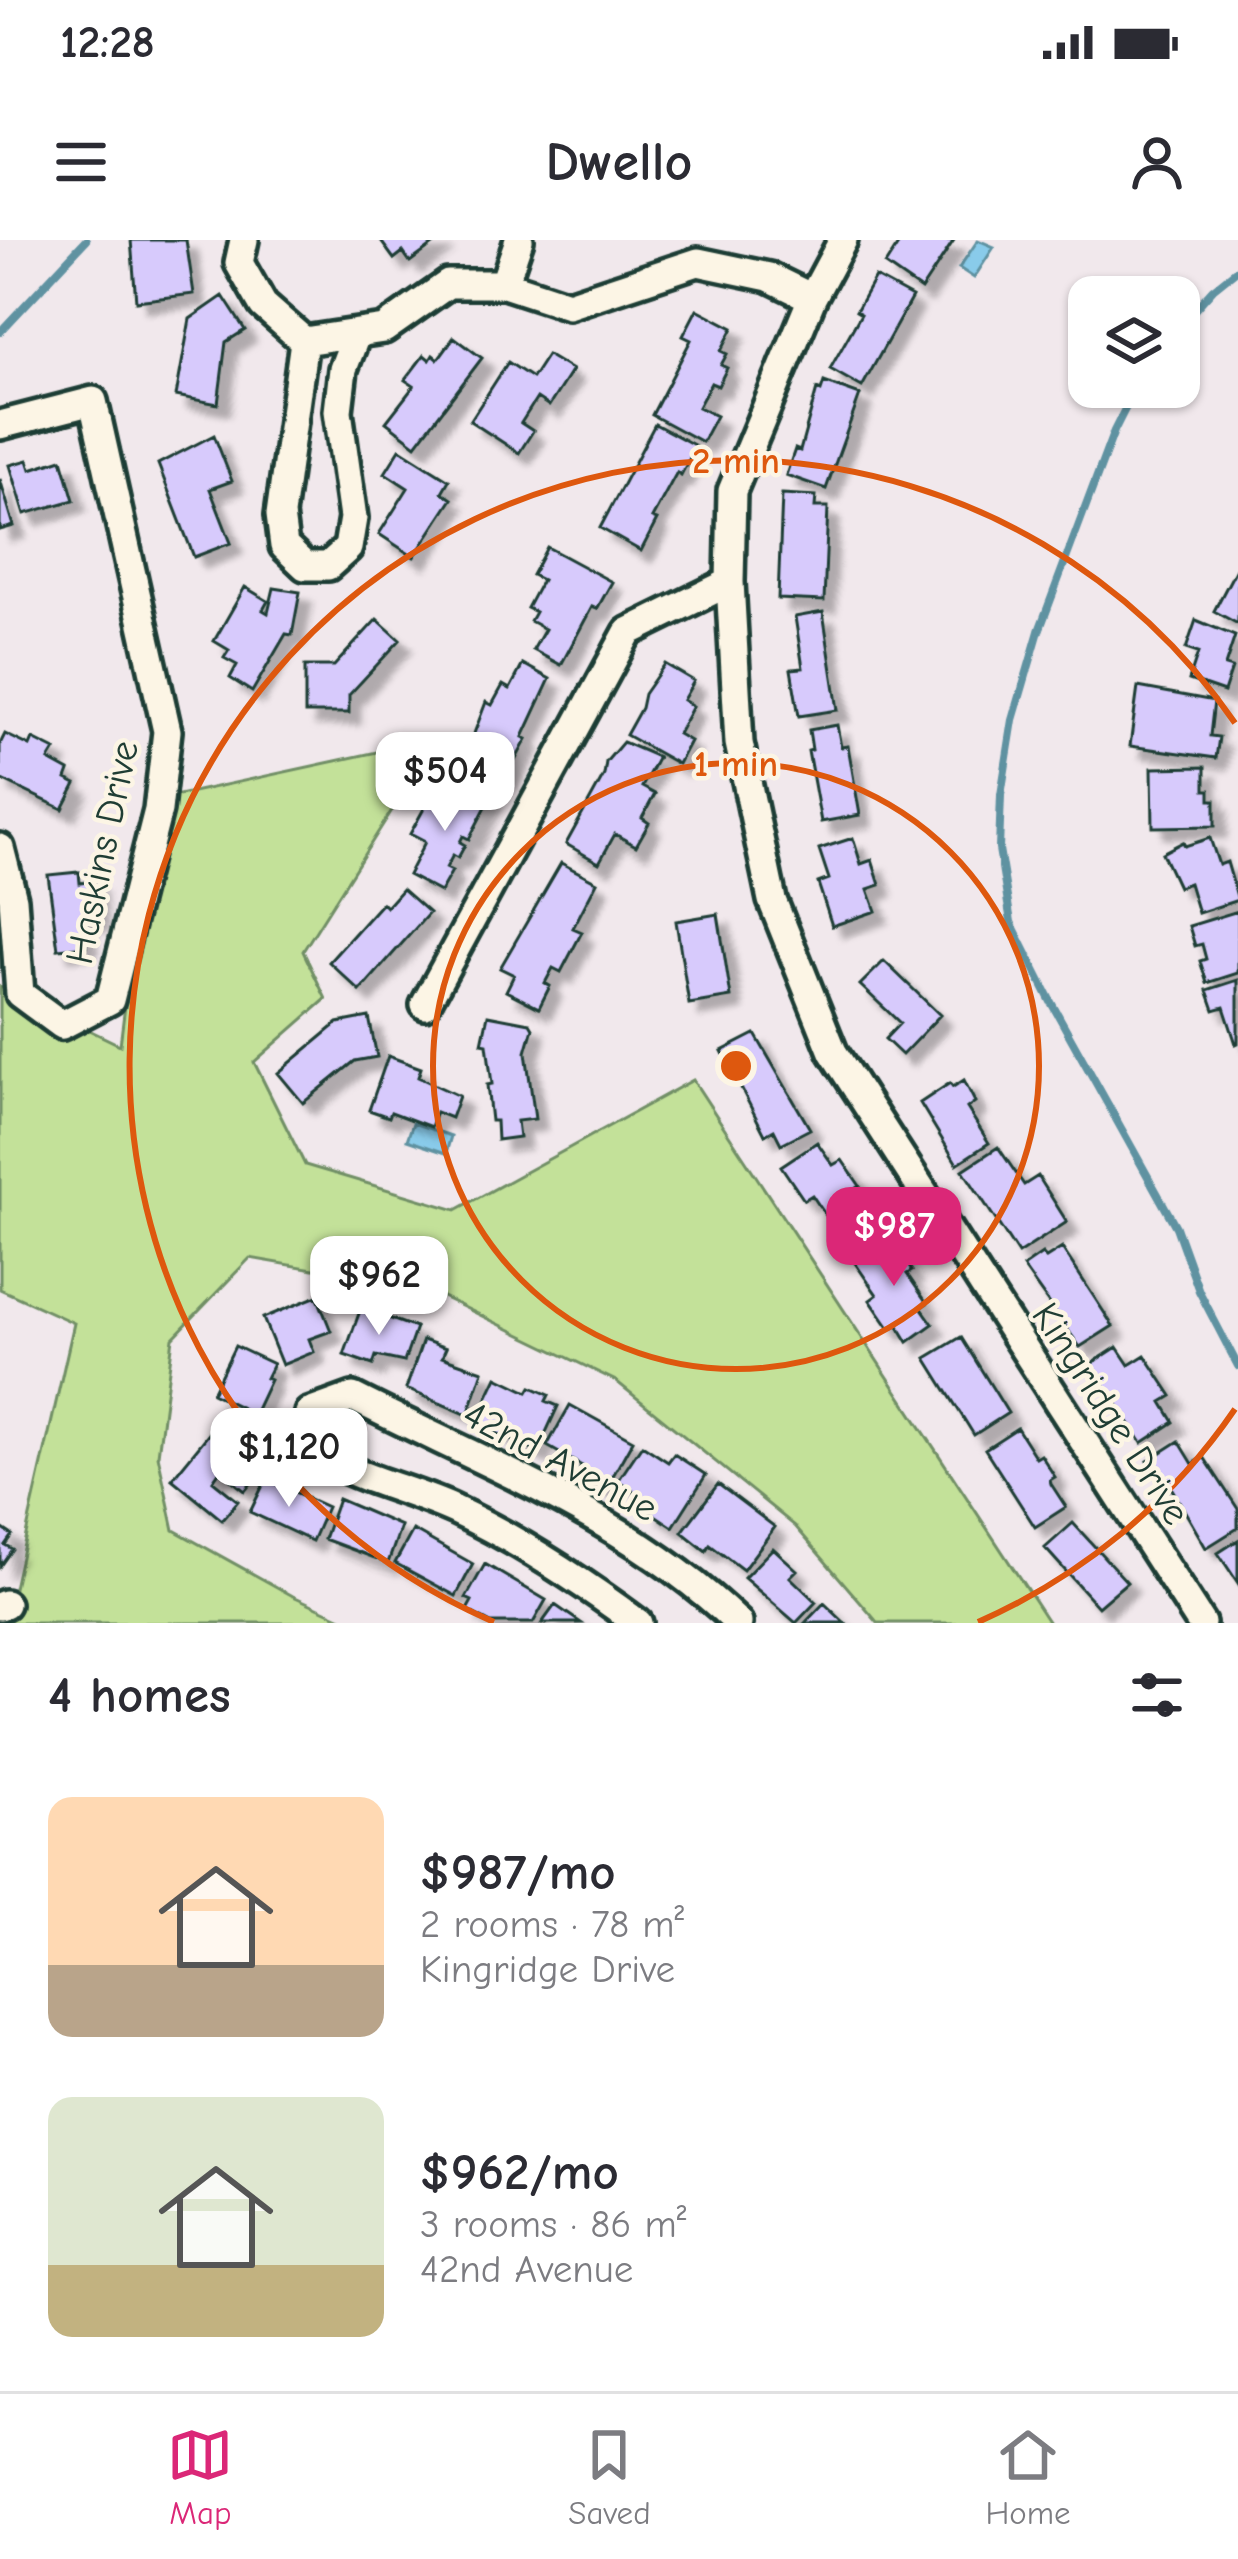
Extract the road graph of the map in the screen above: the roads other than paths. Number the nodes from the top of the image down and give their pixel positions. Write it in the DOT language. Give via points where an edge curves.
graph roads {
  1 [pos="244,240"];
  2 [pos="519,240"];
  3 [pos="843,240"];
  4 [pos="504,284"];
  5 [pos="812,298"];
  6 [pos="356,335"];
  7 [pos="304,340"];
  8 [pos="0,425"];
  9 [pos="730,581"];
  10 [pos="0,848"];
  11 [pos="425,1005"];
  12 [pos="638,1623"];
  13 [pos="738,1623"];
  14 [pos="1201,1623"];
  1 -- 7 [label="street" via="239,262 263,305"];
  2 -- 4 [label="street"];
  3 -- 5 [label="street, Kingridge Drive"];
  4 -- 5 [label="street" via="568,305 698,262 769,277"];
  4 -- 6 [label="street" via="448,284 384,329"];
  5 -- 9 [label="street, Kingridge Drive" via="732,490"];
  6 -- 7 [label="street"];
  6 -- 7 [label="street" via="338,411 353,518 348,548 328,566 304,566 284,546 280,515"];
  8 -- 10 [label="street, Haskins Drive" via="93,401 167,731 158,810 110,1000 62,1025 20,994 13,898"];
  9 -- 11 [label="street" via="628,632"];
  9 -- 14 [label="street, Kingridge Drive" via="739,743 772,900 833,1052"];
  12 -- 13 [label="street, 42nd Avenue" via="520,1543 317,1453 309,1413 353,1397 635,1540"];
}
